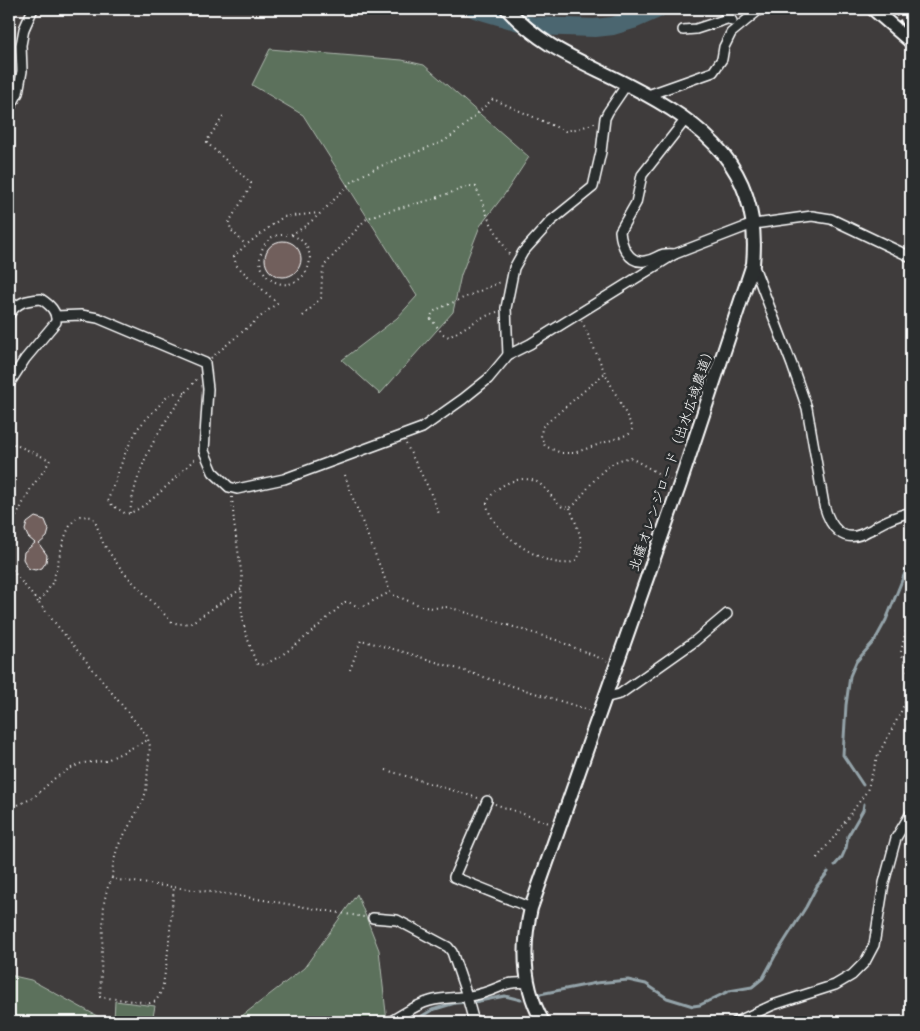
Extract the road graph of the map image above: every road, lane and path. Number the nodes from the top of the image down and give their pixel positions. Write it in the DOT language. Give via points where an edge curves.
graph roads {
  1 [pos="33,9"];
  2 [pos="507,9"];
  3 [pos="723,9"];
  4 [pos="760,9"];
  5 [pos="873,9"];
  6 [pos="730,18"];
  7 [pos="737,27"];
  8 [pos="683,30"];
  9 [pos="911,42"];
  10 [pos="627,84"];
  11 [pos="648,95"];
  12 [pos="9,110"];
  13 [pos="223,117"];
  14 [pos="605,118"];
  15 [pos="686,119"];
  16 [pos="321,213"];
  17 [pos="754,224"];
  18 [pos="292,235"];
  19 [pos="246,244"];
  20 [pos="675,254"];
  21 [pos="911,258"];
  22 [pos="753,264"];
  23 [pos="513,272"];
  24 [pos="506,308"];
  25 [pos="580,314"];
  26 [pos="9,315"];
  27 [pos="56,316"];
  28 [pos="303,316"];
  29 [pos="508,355"];
  30 [pos="206,367"];
  31 [pos="605,373"];
  32 [pos="9,384"];
  33 [pos="185,393"];
  34 [pos="402,436"];
  35 [pos="9,442"];
  36 [pos="204,451"];
  37 [pos="346,475"];
  38 [pos="680,484"];
  39 [pos="232,487"];
  40 [pos="570,508"];
  41 [pos="911,512"];
  42 [pos="130,513"];
  43 [pos="440,516"];
  44 [pos="9,530"];
  45 [pos="9,566"];
  46 [pos="241,589"];
  47 [pos="390,592"];
  48 [pos="38,602"];
  49 [pos="911,607"];
  50 [pos="726,614"];
  51 [pos="616,664"];
  52 [pos="350,670"];
  53 [pos="911,679"];
  54 [pos="911,689"];
  55 [pos="604,698"];
  56 [pos="599,713"];
  57 [pos="148,740"];
  58 [pos="386,770"];
  59 [pos="487,801"];
  60 [pos="9,809"];
  61 [pos="911,814"];
  62 [pos="558,827"];
  63 [pos="817,858"];
  64 [pos="112,878"];
  65 [pos="174,887"];
  66 [pos="531,908"];
  67 [pos="373,918"];
  68 [pos="528,984"];
  69 [pos="468,1001"];
  70 [pos="389,1022"];
  71 [pos="474,1022"];
  72 [pos="543,1022"];
  73 [pos="736,1022"];
  1 -- 12 [label="street" via="21,45 18,94"];
  2 -- 10 [label="street, 北薩オレンジロード（出水広域農道）" via="535,36"];
  3 -- 6 [label="street"];
  4 -- 7 [label="street"];
  5 -- 9 [label="street"];
  6 -- 7 [label="street"];
  6 -- 8 [label="street"];
  7 -- 11 [label="street" via="713,72"];
  10 -- 11 [label="street, 北薩オレンジロード（出水広域農道）"];
  10 -- 14 [label="street"];
  11 -- 15 [label="street, 北薩オレンジロード（出水広域農道）"];
  13 -- 19 [label="path" via="207,143 251,183 229,222 231,230"];
  14 -- 16 [label="path" via="565,131 493,98 447,140 355,178"];
  14 -- 23 [label="street" via="593,187 551,221 523,252"];
  15 -- 17 [label="street, 北薩オレンジロード（出水広域農道）" via="729,160 746,193"];
  15 -- 20 [label="street" via="642,175 636,203 620,231 624,248 635,260 646,261 664,253"];
  16 -- 18 [label="path"];
  16 -- 19 [label="path" via="283,217"];
  17 -- 20 [label="street"];
  17 -- 21 [label="street" via="812,216 831,219"];
  17 -- 22 [label="street, 北薩オレンジロード（出水広域農道）"];
  18 -- 18 [label="path" via="274,236 262,249 260,261 264,272 278,283 290,283 301,278 310,263 306,245"];
  19 -- 30 [label="path" via="234,256 236,265 277,303"];
  20 -- 25 [label="street"];
  22 -- 38 [label="street, 北薩オレンジロード（出水広域農道）"];
  22 -- 41 [label="street" via="807,408 828,520 839,533 854,536"];
  23 -- 24 [label="street"];
  23 -- 24 [label="path" via="440,308 430,318 449,337"];
  23 -- 28 [label="path" via="510,256 473,185 365,220 324,266 321,298"];
  24 -- 29 [label="street"];
  25 -- 29 [label="street"];
  25 -- 31 [label="path"];
  26 -- 27 [label="street" via="17,304 40,299 50,305"];
  27 -- 30 [label="street" via="98,318"];
  27 -- 32 [label="street" via="56,322"];
  29 -- 34 [label="street" via="488,379 463,399 422,428"];
  30 -- 33 [label="path"];
  30 -- 36 [label="street" via="208,390"];
  31 -- 31 [label="path" via="633,427 631,433 574,453 561,453 545,446 541,437 542,427"];
  33 -- 42 [label="path" via="142,466"];
  33 -- 42 [label="path" via="177,392 167,397 138,428 126,450 108,500 126,514"];
  34 -- 39 [label="street" via="284,479 237,489"];
  34 -- 43 [label="path"];
  35 -- 44 [label="path" via="50,460"];
  36 -- 39 [label="street" via="213,472"];
  36 -- 42 [label="path" via="141,508"];
  37 -- 47 [label="path"];
  38 -- 40 [label="path" via="631,458 625,458 606,468"];
  38 -- 51 [label="street, 北薩オレンジロード（出水広域農道）"];
  39 -- 46 [label="path"];
  40 -- 40 [label="path" via="562,507 542,486 531,480 504,484 487,503 498,527 527,551 567,563 578,557 581,545"];
  45 -- 48 [label="path"];
  46 -- 47 [label="path" via="245,631 251,653 259,665 288,650 345,602 362,607"];
  46 -- 48 [label="path" via="191,623 172,622 125,574 103,543 92,517 80,516 72,521 52,581"];
  47 -- 51 [label="path" via="424,607 448,607 556,640"];
  48 -- 57 [label="path"];
  49 -- 53 [label="path" via="900,652"];
  50 -- 55 [label="street" via="695,641 620,694"];
  51 -- 55 [label="street, 北薩オレンジロード（出水広域農道）"];
  52 -- 56 [label="path" via="361,640"];
  54 -- 63 [label="path" via="877,758 866,790"];
  55 -- 56 [label="street, 北薩オレンジロード（出水広域農道）"];
  56 -- 62 [label="street, 北薩オレンジロード（出水広域農道）"];
  57 -- 60 [label="path" via="105,761 82,763 69,769 33,798"];
  57 -- 64 [label="path" via="146,791 118,846"];
  58 -- 59 [label="path"];
  59 -- 62 [label="path"];
  59 -- 66 [label="street" via="454,877"];
  61 -- 73 [label="street" via="896,838 884,883 874,945 864,962 852,975 835,984 773,1005"];
  62 -- 66 [label="street, 北薩オレンジロード（出水広域農道）"];
  64 -- 65 [label="path"];
  64 -- 65 [label="path" via="104,903 100,998 150,1003 159,997 167,961"];
  65 -- 67 [label="path"];
  66 -- 68 [label="street, 北薩オレンジロード（出水広域農道）" via="524,948"];
  67 -- 69 [label="street" via="398,920 448,947"];
  68 -- 69 [label="street" via="513,982"];
  68 -- 72 [label="street, 北薩オレンジロード（出水広域農道）"];
  69 -- 70 [label="street" via="431,1001"];
  69 -- 71 [label="street"];
}
